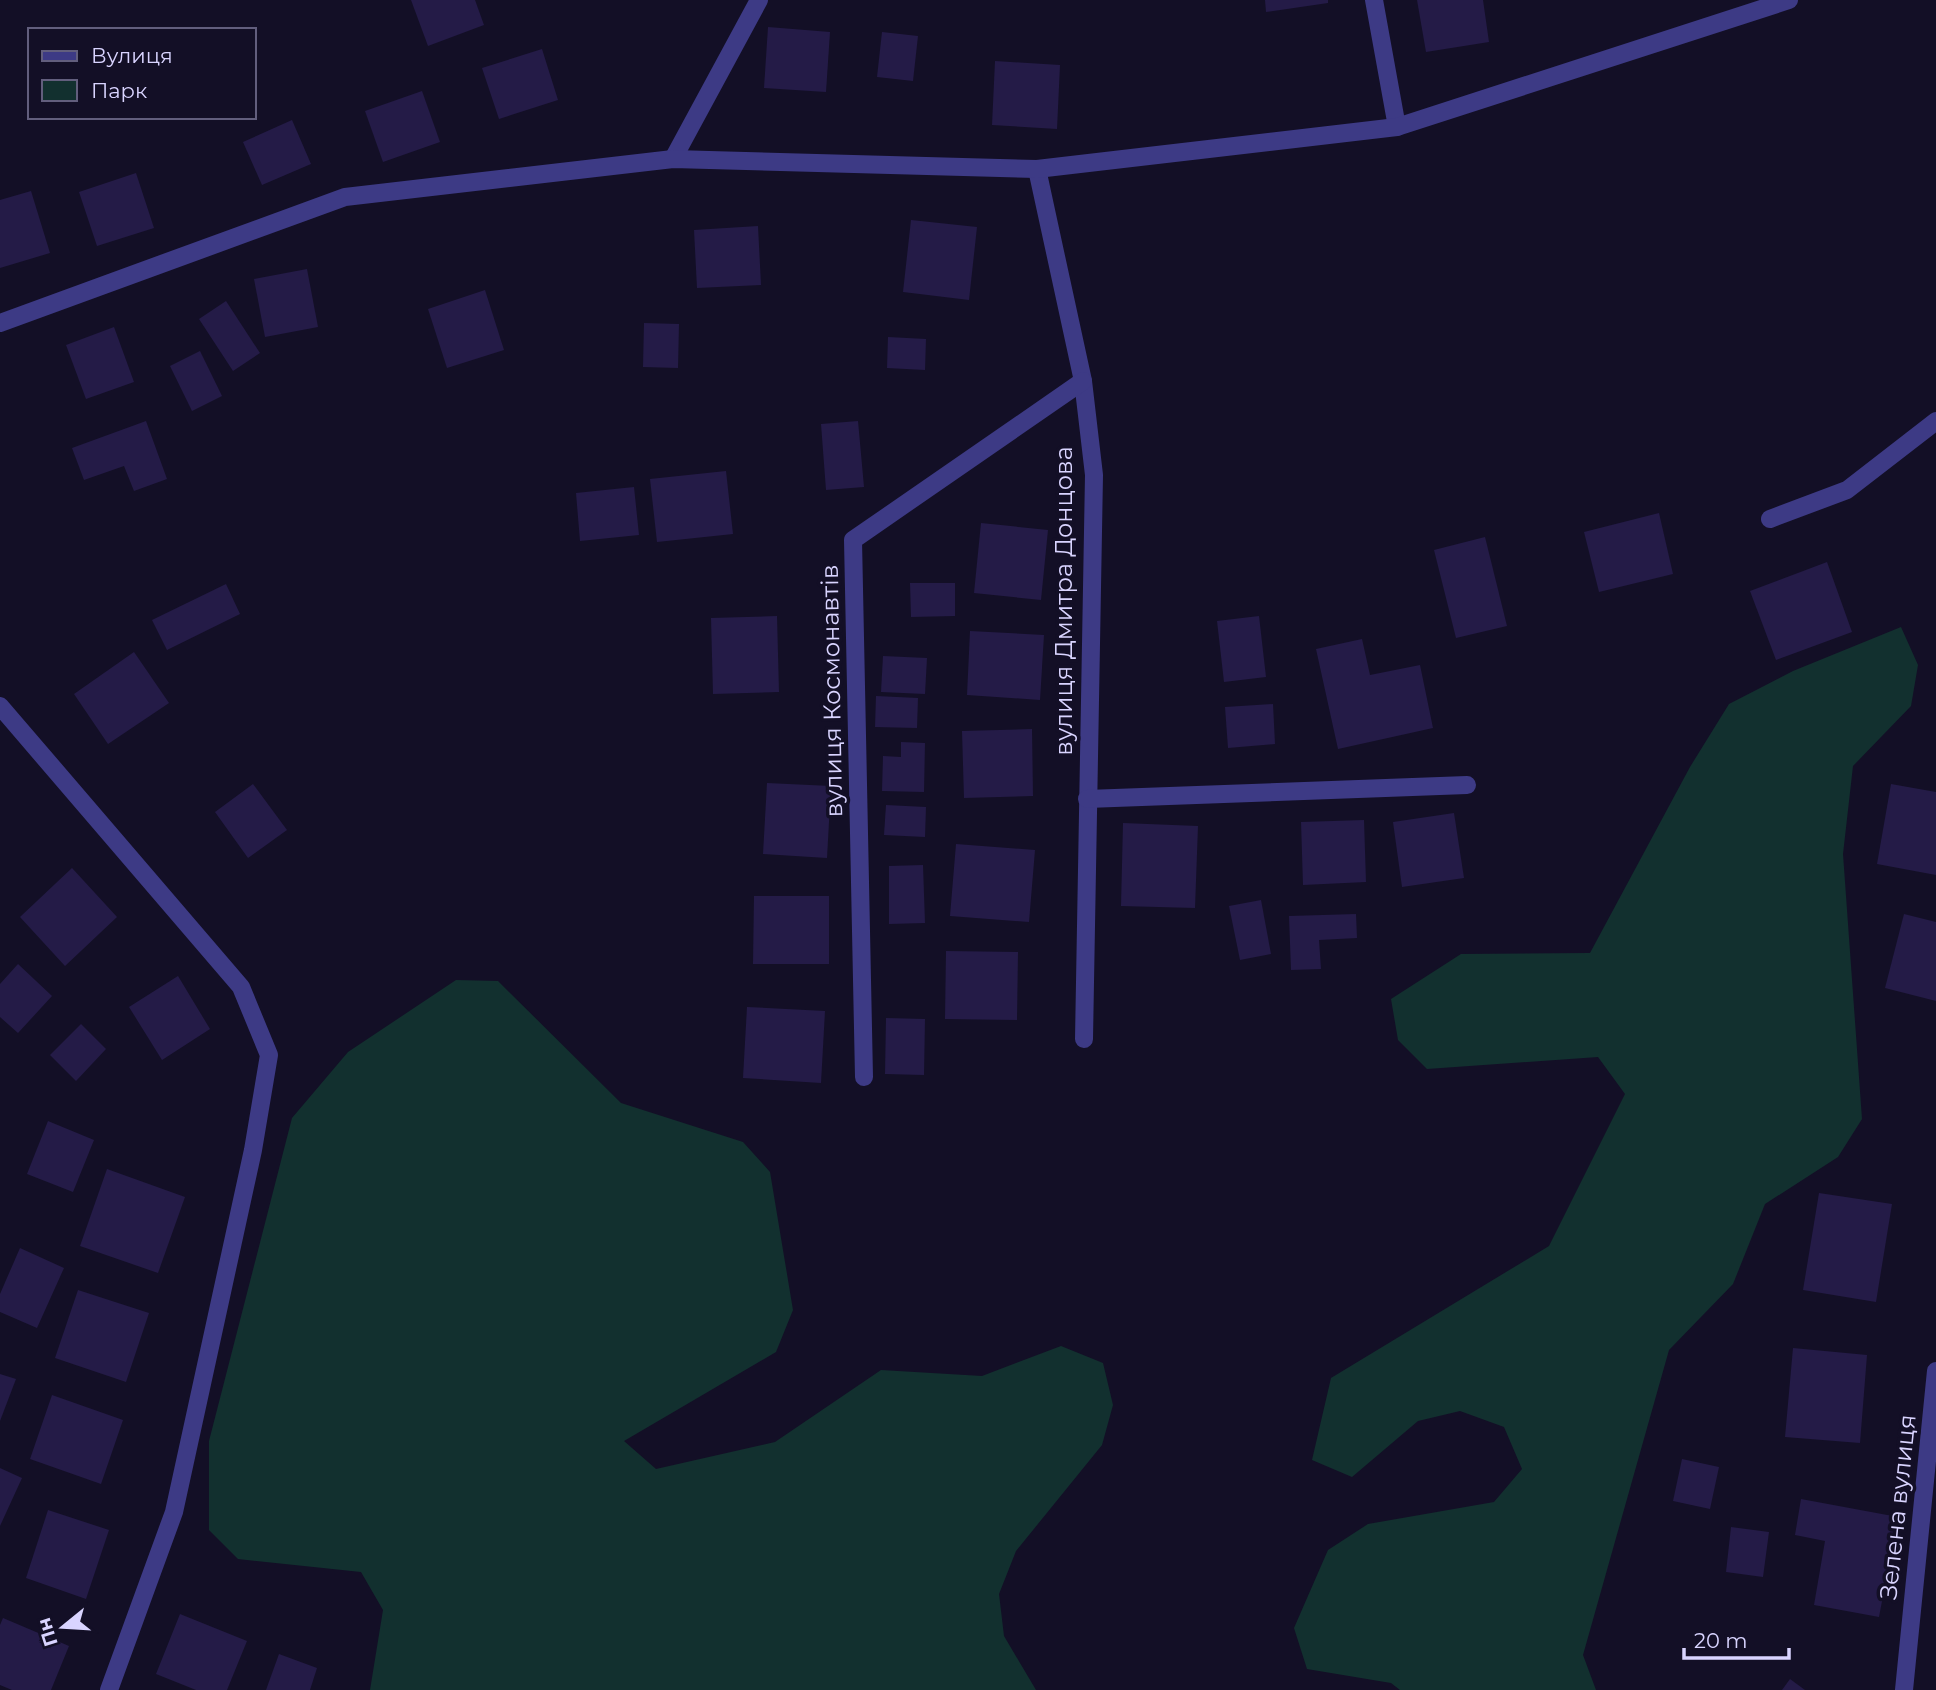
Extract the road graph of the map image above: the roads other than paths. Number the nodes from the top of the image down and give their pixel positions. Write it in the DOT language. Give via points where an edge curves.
graph roads {
  1 [pos="759,0"];
  2 [pos="1374,0"];
  3 [pos="1789,0"];
  4 [pos="1397,127"];
  5 [pos="673,159"];
  6 [pos="1037,169"];
  7 [pos="0,323"];
  8 [pos="1083,381"];
  9 [pos="1936,421"];
  10 [pos="1770,519"];
  11 [pos="0,706"];
  12 [pos="1467,785"];
  13 [pos="1087,799"];
  14 [pos="1084,1039"];
  15 [pos="864,1077"];
  16 [pos="1936,1371"];
  17 [pos="109,1690"];
  18 [pos="1904,1690"];
  1 -- 5 [label="street"];
  2 -- 4 [label="street"];
  3 -- 4 [label="street"];
  4 -- 6 [label="street"];
  5 -- 6 [label="street"];
  5 -- 7 [label="street" via="345,197"];
  6 -- 8 [label="street, вулиця Дмитра Донцова"];
  8 -- 13 [label="street, вулиця Дмитра Донцова" via="1094,475"];
  8 -- 15 [label="street, вулиця Космонавтів" via="853,540"];
  9 -- 10 [label="street" via="1847,490"];
  11 -- 17 [label="street" via="241,987 268,1055 253,1150 174,1512"];
  12 -- 13 [label="street"];
  13 -- 14 [label="street, вулиця Дмитра Донцова"];
  16 -- 18 [label="street, Зелена вулиця"];
}
